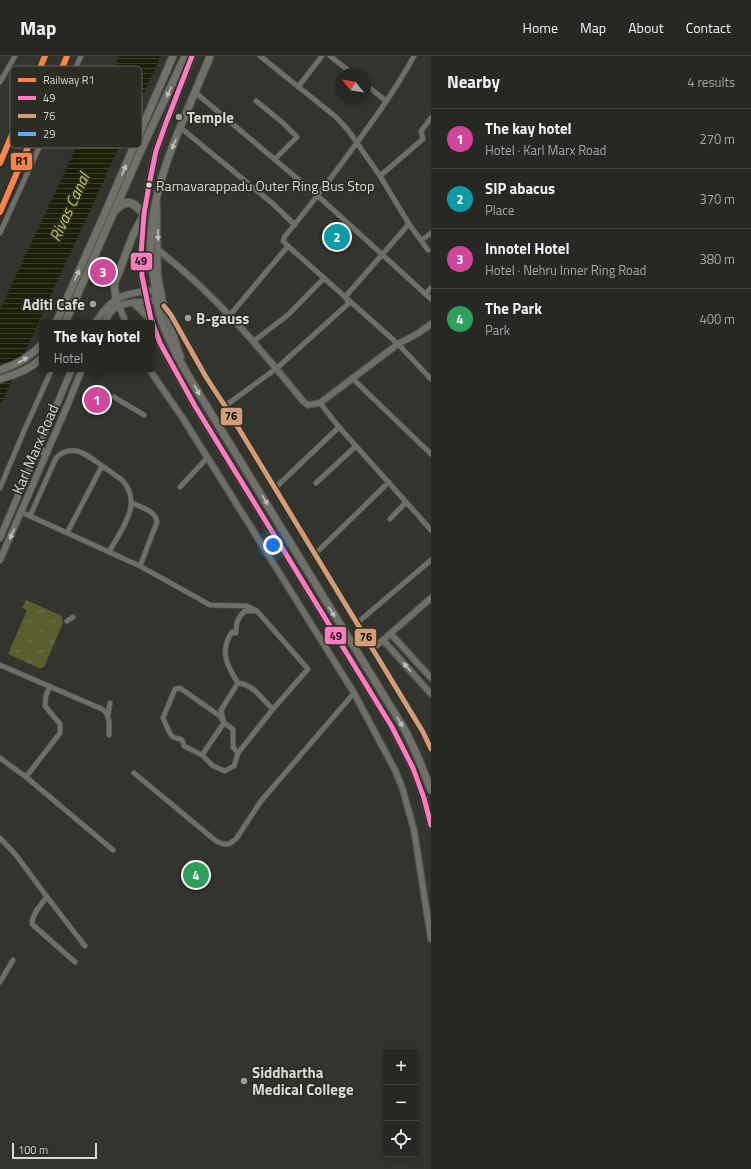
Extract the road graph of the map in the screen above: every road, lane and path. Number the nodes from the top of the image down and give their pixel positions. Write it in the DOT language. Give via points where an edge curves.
graph roads {
  1 [pos="14,56"];
  2 [pos="81,56"];
  3 [pos="173,56"];
  4 [pos="185,56"];
  5 [pos="192,56"];
  6 [pos="210,56"];
  7 [pos="260,56"];
  8 [pos="322,56"];
  9 [pos="330,56"];
  10 [pos="414,56"];
  11 [pos="76,66"];
  12 [pos="345,68"];
  13 [pos="0,82"];
  14 [pos="298,87"];
  15 [pos="371,89"];
  16 [pos="196,93"];
  17 [pos="256,101"];
  18 [pos="386,101"];
  19 [pos="431,118"];
  20 [pos="181,128"];
  21 [pos="142,134"];
  22 [pos="357,143"];
  23 [pos="142,147"];
  24 [pos="39,148"];
  25 [pos="137,148"];
  26 [pos="141,148"];
  27 [pos="275,159"];
  28 [pos="380,176"];
  29 [pos="157,196"];
  30 [pos="318,196"];
  31 [pos="112,210"];
  32 [pos="144,214"];
  33 [pos="409,224"];
  34 [pos="295,225"];
  35 [pos="0,233"];
  36 [pos="431,233"];
  37 [pos="422,240"];
  38 [pos="288,246"];
  39 [pos="158,250"];
  40 [pos="428,250"];
  41 [pos="381,254"];
  42 [pos="324,278"];
  43 [pos="431,288"];
  44 [pos="155,290"];
  45 [pos="145,291"];
  46 [pos="425,294"];
  47 [pos="345,297"];
  48 [pos="116,298"];
  49 [pos="431,299"];
  50 [pos="156,300"];
  51 [pos="147,302"];
  52 [pos="135,303"];
  53 [pos="119,306"];
  54 [pos="164,306"];
  55 [pos="230,315"];
  56 [pos="151,319"];
  57 [pos="57,320"];
  58 [pos="66,320"];
  59 [pos="97,320"];
  60 [pos="106,320"];
  61 [pos="125,320"];
  62 [pos="431,324"];
  63 [pos="155,330"];
  64 [pos="254,341"];
  65 [pos="398,344"];
  66 [pos="39,347"];
  67 [pos="39,360"];
  68 [pos="183,366"];
  69 [pos="277,368"];
  70 [pos="0,370"];
  71 [pos="51,372"];
  72 [pos="71,372"];
  73 [pos="81,372"];
  74 [pos="151,372"];
  75 [pos="352,378"];
  76 [pos="0,379"];
  77 [pos="431,379"];
  78 [pos="114,397"];
  79 [pos="320,403"];
  80 [pos="225,406"];
  81 [pos="144,415"];
  82 [pos="339,427"];
  83 [pos="356,446"];
  84 [pos="38,450"];
  85 [pos="46,453"];
  86 [pos="431,454"];
  87 [pos="207,458"];
  88 [pos="102,466"];
  89 [pos="389,482"];
  90 [pos="316,483"];
  91 [pos="180,487"];
  92 [pos="0,488"];
  93 [pos="274,489"];
  94 [pos="406,502"];
  95 [pos="132,503"];
  96 [pos="21,512"];
  97 [pos="30,516"];
  98 [pos="390,519"];
  99 [pos="431,530"];
  100 [pos="67,532"];
  101 [pos="0,538"];
  102 [pos="109,552"];
  103 [pos="314,555"];
  104 [pos="0,560"];
  105 [pos="431,560"];
  106 [pos="140,566"];
  107 [pos="431,598"];
  108 [pos="257,611"];
  109 [pos="73,617"];
  110 [pos="68,621"];
  111 [pos="356,624"];
  112 [pos="391,634"];
  113 [pos="384,640"];
  114 [pos="372,649"];
  115 [pos="0,665"];
  116 [pos="431,678"];
  117 [pos="238,683"];
  118 [pos="50,686"];
  119 [pos="354,693"];
  120 [pos="431,694"];
  121 [pos="110,703"];
  122 [pos="273,709"];
  123 [pos="108,717"];
  124 [pos="224,723"];
  125 [pos="109,735"];
  126 [pos="431,749"];
  127 [pos="238,753"];
  128 [pos="202,755"];
  129 [pos="0,758"];
  130 [pos="134,773"];
  131 [pos="26,777"];
  132 [pos="431,790"];
  133 [pos="431,825"];
  134 [pos="0,838"];
  135 [pos="113,850"];
  136 [pos="47,897"];
  137 [pos="431,939"];
  138 [pos="85,946"];
  139 [pos="12,960"];
  140 [pos="75,962"];
  141 [pos="0,982"];
  1 -- 13 [label="street"];
  2 -- 11 [label="street"];
  21 -- 3 [label="main road, one-way"];
  4 -- 23 [label="main road, one-way"];
  5 -- 32 [label="main road" via="156,151"];
  6 -- 16 [label="main road"];
  7 -- 14 [label="street"];
  8 -- 14 [label="street"];
  9 -- 12 [label="street"];
  10 -- 18 [label="street"];
  14 -- 22 [label="street" via="336,117"];
  15 -- 18 [label="street"];
  16 -- 20 [label="main road"];
  16 -- 27 [label="street"];
  17 -- 27 [label="street" via="297,137"];
  18 -- 22 [label="street"];
  19 -- 28 [label="street" via="421,131 423,139"];
  20 -- 29 [label="main road, one-way"];
  20 -- 34 [label="street"];
  22 -- 28 [label="street"];
  22 -- 30 [label="street"];
  24 -- 35 [label="street"];
  31 -- 25 [label="main road, one-way"];
  26 -- 31 [label="main road, one-way"];
  27 -- 30 [label="street"];
  28 -- 33 [label="street"];
  29 -- 39 [label="street, one-way"];
  29 -- 44 [label="main road" via="150,242"];
  30 -- 34 [label="street"];
  30 -- 41 [label="street"];
  31 -- 32 [label="highway" via="129,202 136,205"];
  57 -- 31 [label="main road, one-way"];
  31 -- 58 [label="main road"];
  32 -- 45 [label="main road" via="141,254"];
  32 -- 48 [label="main road" via="114,285"];
  33 -- 37 [label="street"];
  33 -- 41 [label="street"];
  34 -- 38 [label="street" via="283,241"];
  36 -- 37 [label="street"];
  37 -- 40 [label="street"];
  38 -- 42 [label="street"];
  38 -- 55 [label="street"];
  39 -- 54 [label="street" via="158,276"];
  39 -- 55 [label="street"];
  41 -- 46 [label="street"];
  41 -- 47 [label="street"];
  42 -- 47 [label="street"];
  42 -- 64 [label="street" via="289,314"];
  43 -- 46 [label="street"];
  44 -- 45 [label="main road"];
  44 -- 50 [label="main road"];
  45 -- 48 [label="main road"];
  45 -- 51 [label="main road"];
  46 -- 49 [label="street"];
  47 -- 65 [label="street"];
  47 -- 69 [label="street" via="349,303"];
  48 -- 53 [label="street"];
  48 -- 59 [label="main road"];
  50 -- 51 [label="main road"];
  50 -- 68 [label="main road" via="168,337"];
  51 -- 52 [label="main road"];
  51 -- 56 [label="main road"];
  52 -- 53 [label="main road"];
  52 -- 56 [label="highway"];
  53 -- 60 [label="main road"];
  53 -- 61 [label="street"];
  54 -- 68 [label="street"];
  54 -- 80 [label="street"];
  55 -- 64 [label="street"];
  62 -- 65 [label="street"];
  63 -- 133 [label="main road" via="195,406 392,727 413,768"];
  64 -- 69 [label="street"];
  65 -- 75 [label="street"];
  65 -- 77 [label="street"];
  70 -- 66 [label="main road, one-way" via="25,359"];
  67 -- 76 [label="main road" via="24,371"];
  68 -- 132 [label="main road, one-way" via="405,730"];
  69 -- 79 [label="street" via="303,401 308,405"];
  69 -- 80 [label="street"];
  71 -- 92 [label="street"];
  72 -- 84 [label="main road, Karl Marx Road"];
  73 -- 85 [label="main road, Karl Marx Road"];
  74 -- 87 [label="street"];
  75 -- 79 [label="street"];
  75 -- 86 [label="street"];
  78 -- 81 [label="street"];
  79 -- 82 [label="street"];
  80 -- 93 [label="street"];
  82 -- 83 [label="street"];
  82 -- 93 [label="street"];
  83 -- 89 [label="street"];
  83 -- 90 [label="street"];
  84 -- 85 [label="main road"];
  84 -- 101 [label="main road, Karl Marx Road"];
  85 -- 96 [label="main road, Karl Marx Road"];
  87 -- 91 [label="street"];
  87 -- 119 [label="street"];
  88 -- 95 [label="street" via="127,485"];
  88 -- 97 [label="street" via="81,452 66,451 60,454 51,466"];
  88 -- 100 [label="street"];
  89 -- 94 [label="street"];
  89 -- 103 [label="street"];
  93 -- 103 [label="street"];
  94 -- 98 [label="street"];
  94 -- 99 [label="street"];
  95 -- 102 [label="street"];
  95 -- 106 [label="street" via="153,513 157,522"];
  96 -- 97 [label="street"];
  96 -- 104 [label="main road, Karl Marx Road, one-way"];
  97 -- 100 [label="street"];
  100 -- 102 [label="street"];
  102 -- 106 [label="street"];
  103 -- 111 [label="street"];
  105 -- 111 [label="street"];
  106 -- 108 [label="street" via="210,605 247,606"];
  107 -- 112 [label="street"];
  108 -- 117 [label="street" via="245,610 239,616 236,633 232,632 224,647 227,663"];
  108 -- 122 [label="street" via="308,669"];
  109 -- 110 [label="street"];
  111 -- 114 [label="street"];
  112 -- 113 [label="street"];
  112 -- 116 [label="street"];
  113 -- 114 [label="street"];
  120 -- 113 [label="street, one-way"];
  114 -- 126 [label="street"];
  115 -- 118 [label="street"];
  117 -- 122 [label="street" via="246,684 258,692 264,702"];
  117 -- 124 [label="street" via="222,710"];
  118 -- 123 [label="street" via="102,709"];
  118 -- 131 [label="street" via="45,706 61,728 57,738"];
  119 -- 130 [label="street" via="261,801 246,826 229,844 216,841"];
  119 -- 137 [label="street" via="402,787 414,830"];
  121 -- 123 [label="street"];
  122 -- 127 [label="street"];
  123 -- 125 [label="street"];
  124 -- 127 [label="street" via="233,729 233,747"];
  124 -- 128 [label="street"];
  124 -- 128 [label="street" via="220,716 180,688 175,689 163,718 170,735 179,738 184,746"];
  127 -- 128 [label="street" via="234,766 225,770 213,766"];
  129 -- 131 [label="street"];
  131 -- 135 [label="street"];
  134 -- 136 [label="street"];
  136 -- 138 [label="street"];
  136 -- 140 [label="street" via="34,915 32,924"];
  139 -- 141 [label="street"];
}
